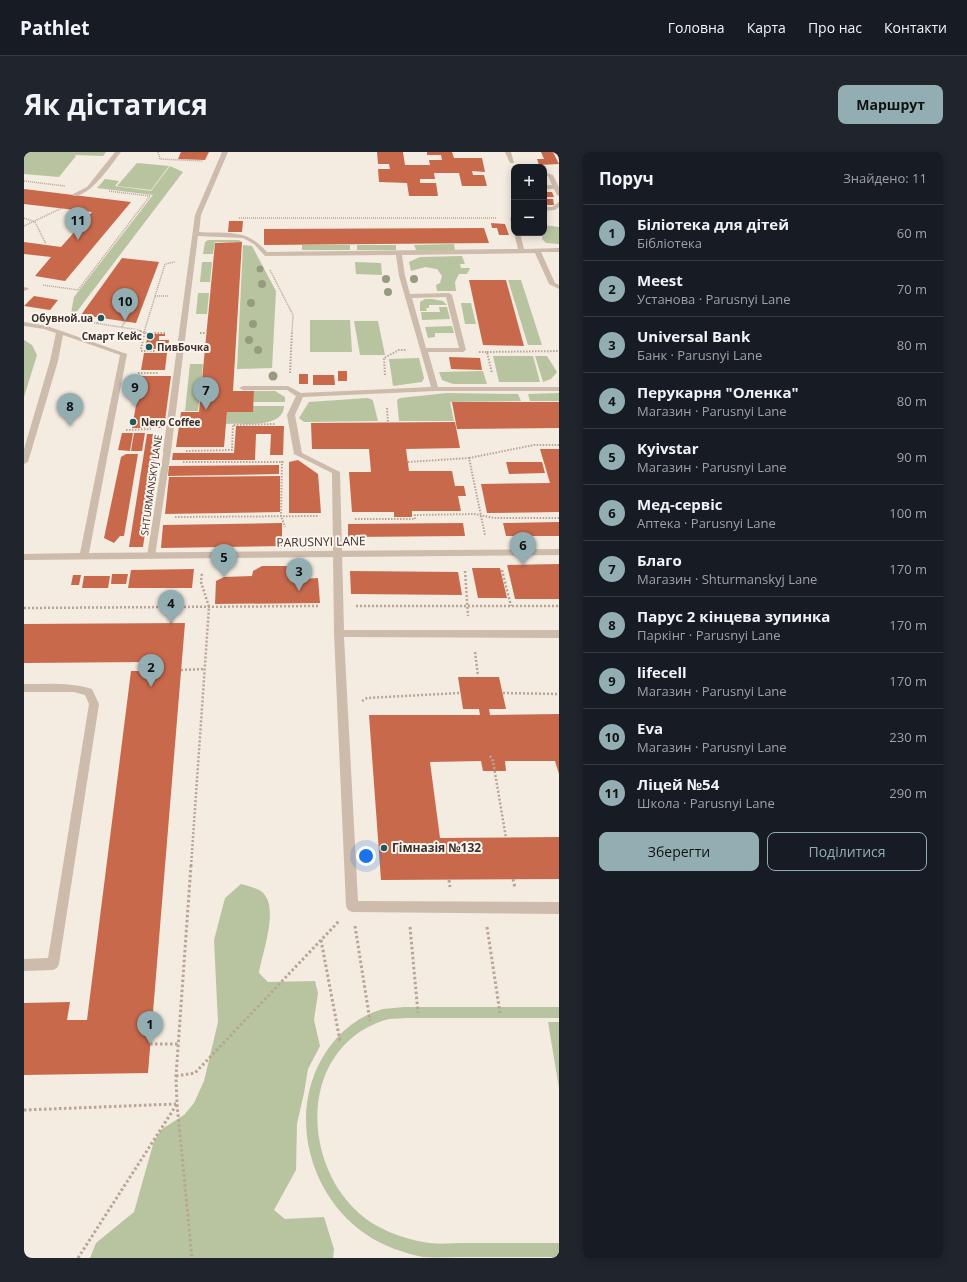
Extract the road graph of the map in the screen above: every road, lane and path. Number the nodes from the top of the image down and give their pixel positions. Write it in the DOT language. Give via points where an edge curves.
graph roads {
  1 [pos="118,152"];
  2 [pos="158,152"];
  3 [pos="225,152"];
  4 [pos="508,152"];
  5 [pos="221,162"];
  6 [pos="512,162"];
  7 [pos="547,174"];
  8 [pos="24,181"];
  9 [pos="547,187"];
  10 [pos="556,187"];
  11 [pos="89,188"];
  12 [pos="559,194"];
  13 [pos="75,195"];
  14 [pos="559,204"];
  15 [pos="62,208"];
  16 [pos="547,209"];
  17 [pos="24,218"];
  18 [pos="239,218"];
  19 [pos="511,221"];
  20 [pos="35,222"];
  21 [pos="24,226"];
  22 [pos="195,234"];
  23 [pos="518,236"];
  24 [pos="46,244"];
  25 [pos="559,250"];
  26 [pos="537,251"];
  27 [pos="522,252"];
  28 [pos="265,254"];
  29 [pos="399,254"];
  30 [pos="192,262"];
  31 [pos="559,287"];
  32 [pos="25,289"];
  33 [pos="408,296"];
  34 [pos="101,318"];
  35 [pos="76,321"];
  36 [pos="125,321"];
  37 [pos="97,323"];
  38 [pos="24,324"];
  39 [pos="122,327"];
  40 [pos="60,332"];
  41 [pos="144,333"];
  42 [pos="200,333"];
  43 [pos="206,333"];
  44 [pos="183,334"];
  45 [pos="412,350"];
  46 [pos="424,350"];
  47 [pos="559,351"];
  48 [pos="475,352"];
  49 [pos="487,352"];
  50 [pos="385,378"];
  51 [pos="494,378"];
  52 [pos="243,388"];
  53 [pos="288,388"];
  54 [pos="435,388"];
  55 [pos="559,389"];
  56 [pos="300,395"];
  57 [pos="292,424"];
  58 [pos="559,445"];
  59 [pos="167,449"];
  60 [pos="298,454"];
  61 [pos="469,458"];
  62 [pos="282,461"];
  63 [pos="24,462"];
  64 [pos="408,462"];
  65 [pos="165,463"];
  66 [pos="338,515"];
  67 [pos="281,516"];
  68 [pos="481,516"];
  69 [pos="157,517"];
  70 [pos="559,518"];
  71 [pos="285,527"];
  72 [pos="485,538"];
  73 [pos="559,552"];
  74 [pos="339,554"];
  75 [pos="203,555"];
  76 [pos="151,556"];
  77 [pos="24,557"];
  78 [pos="84,557"];
  79 [pos="501,566"];
  80 [pos="339,606"];
  81 [pos="511,606"];
  82 [pos="559,606"];
  83 [pos="174,607"];
  84 [pos="210,607"];
  85 [pos="24,608"];
  86 [pos="171,623"];
  87 [pos="339,633"];
  88 [pos="559,634"];
  89 [pos="205,669"];
  90 [pos="181,670"];
  91 [pos="24,688"];
  92 [pos="459,693"];
  93 [pos="503,693"];
  94 [pos="559,694"];
  95 [pos="343,708"];
  96 [pos="490,756"];
  97 [pos="495,756"];
  98 [pos="493,761"];
  99 [pos="506,838"];
  100 [pos="352,906"];
  101 [pos="408,906"];
  102 [pos="484,907"];
  103 [pos="559,908"];
  104 [pos="321,940"];
  105 [pos="24,965"];
  106 [pos="418,1013"];
  107 [pos="500,1013"];
  108 [pos="370,1020"];
  109 [pos="340,1041"];
  110 [pos="150,1044"];
  111 [pos="179,1044"];
  112 [pos="176,1076"];
  113 [pos="177,1104"];
  114 [pos="24,1110"];
  115 [pos="78,1258"];
  116 [pos="192,1258"];
  1 -- 11 [label="street"];
  2 -- 5 [label="path" via="160,158"];
  3 -- 5 [label="street, SHTURMANSKYJ LANE"];
  4 -- 6 [label="street"];
  5 -- 22 [label="street, SHTURMANSKYJ LANE" via="198,215"];
  7 -- 10 [label="street" via="550,175"];
  8 -- 11 [label="path"];
  9 -- 10 [label="street"];
  10 -- 12 [label="street"];
  11 -- 13 [label="street"];
  11 -- 32 [label="path" via="150,196 78,290 42,285"];
  14 -- 16 [label="street" via="553,209"];
  15 -- 20 [label="path"];
  17 -- 20 [label="path"];
  18 -- 19 [label="path"];
  20 -- 21 [label="path"];
  20 -- 24 [label="path"];
  22 -- 28 [label="street" via="244,236 256,243"];
  22 -- 30 [label="street, SHTURMANSKYJ LANE"];
  23 -- 27 [label="street"];
  25 -- 26 [label="street"];
  26 -- 27 [label="street"];
  26 -- 31 [label="street" via="552,284"];
  27 -- 29 [label="street"];
  28 -- 29 [label="street"];
  28 -- 53 [label="path" via="265,260 293,315"];
  29 -- 33 [label="street"];
  30 -- 41 [label="path" via="165,264"];
  30 -- 44 [label="street, SHTURMANSKYJ LANE"];
  33 -- 46 [label="street"];
  33 -- 46 [label="street" via="449,295 463,350"];
  34 -- 37 [label="path"];
  35 -- 37 [label="path"];
  36 -- 39 [label="path"];
  37 -- 39 [label="path"];
  38 -- 40 [label="street"];
  39 -- 41 [label="path"];
  40 -- 63 [label="street"];
  40 -- 78 [label="street" via="124,354"];
  41 -- 44 [label="path"];
  42 -- 43 [label="path"];
  44 -- 59 [label="street, SHTURMANSKYJ LANE"];
  45 -- 50 [label="path" via="399,350 384,358"];
  46 -- 54 [label="street"];
  47 -- 49 [label="path"];
  48 -- 49 [label="path"];
  49 -- 51 [label="path"];
  52 -- 53 [label="street"];
  53 -- 56 [label="street"];
  54 -- 55 [label="street"];
  54 -- 56 [label="street"];
  56 -- 57 [label="street" via="291,415"];
  57 -- 59 [label="path" via="233,425 232,450"];
  57 -- 60 [label="street"];
  58 -- 61 [label="path" via="534,445"];
  59 -- 65 [label="street, SHTURMANSKYJ LANE"];
  60 -- 62 [label="path"];
  60 -- 66 [label="street" via="336,472"];
  61 -- 64 [label="path"];
  61 -- 68 [label="path"];
  62 -- 65 [label="path"];
  62 -- 67 [label="path"];
  65 -- 69 [label="street, SHTURMANSKYJ LANE"];
  66 -- 67 [label="path"];
  66 -- 68 [label="path" via="351,519 415,519 413,515"];
  66 -- 74 [label="street"];
  67 -- 69 [label="path"];
  67 -- 71 [label="path"];
  68 -- 70 [label="path"];
  68 -- 72 [label="path"];
  69 -- 76 [label="street, SHTURMANSKYJ LANE"];
  73 -- 74 [label="street, PARUSNYI LANE"];
  74 -- 75 [label="street, PARUSNYI LANE"];
  74 -- 80 [label="street"];
  75 -- 76 [label="street, PARUSNYI LANE"];
  75 -- 84 [label="path" via="201,582"];
  76 -- 78 [label="street, PARUSNYI LANE"];
  77 -- 78 [label="street, PARUSNYI LANE"];
  79 -- 81 [label="path"];
  80 -- 81 [label="path"];
  80 -- 84 [label="path"];
  80 -- 87 [label="street"];
  81 -- 82 [label="path"];
  83 -- 84 [label="path"];
  83 -- 85 [label="path"];
  83 -- 86 [label="path"];
  84 -- 89 [label="path"];
  87 -- 88 [label="street"];
  87 -- 95 [label="street"];
  89 -- 90 [label="path"];
  89 -- 111 [label="path"];
  91 -- 105 [label="street" via="74,688 89,692 94,704 53,964"];
  92 -- 95 [label="path" via="367,698"];
  93 -- 94 [label="path"];
  95 -- 100 [label="street"];
  96 -- 98 [label="path"];
  97 -- 98 [label="path"];
  98 -- 99 [label="path"];
  100 -- 101 [label="street"];
  100 -- 104 [label="path"];
  100 -- 108 [label="path"];
  101 -- 102 [label="street"];
  101 -- 106 [label="path"];
  102 -- 103 [label="street"];
  102 -- 107 [label="path"];
  104 -- 109 [label="path"];
  104 -- 112 [label="path" via="195,1073"];
  110 -- 111 [label="path"];
  111 -- 112 [label="path"];
  112 -- 113 [label="path"];
  113 -- 114 [label="path"];
  113 -- 115 [label="path"];
  113 -- 116 [label="path"];
}
